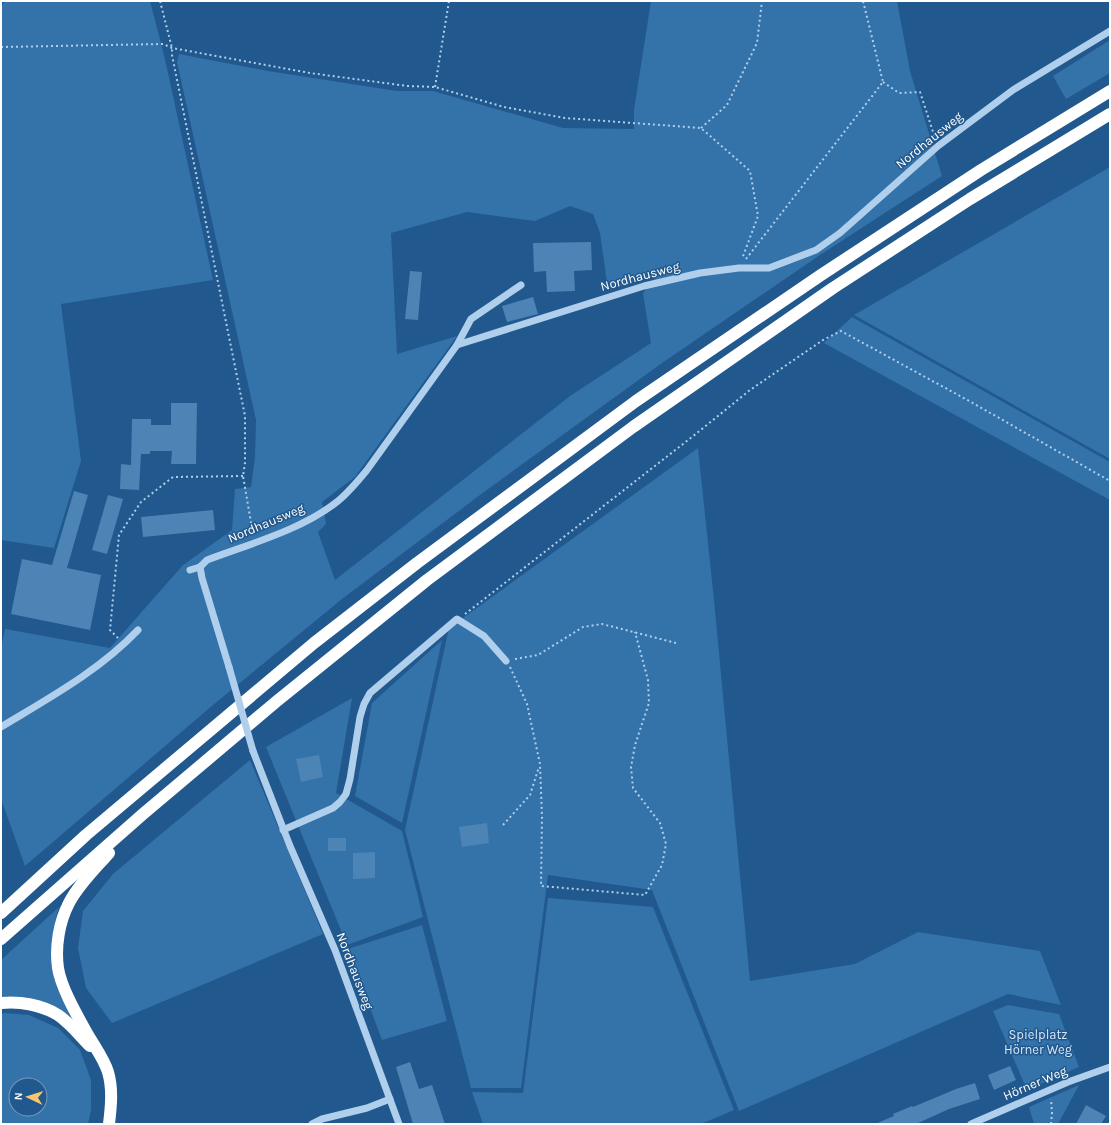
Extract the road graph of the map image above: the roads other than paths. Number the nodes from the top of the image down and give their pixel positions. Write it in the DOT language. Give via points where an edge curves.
graph roads {
  1 [pos="1110,31"];
  2 [pos="1110,91"];
  3 [pos="1110,114"];
  4 [pos="521,286"];
  5 [pos="457,345"];
  6 [pos="200,567"];
  7 [pos="190,570"];
  8 [pos="138,630"];
  9 [pos="506,660"];
  10 [pos="1,727"];
  11 [pos="143,814"];
  12 [pos="283,830"];
  13 [pos="1,913"];
  14 [pos="1,940"];
  15 [pos="1,1003"];
  16 [pos="102,1058"];
  17 [pos="1110,1067"];
  18 [pos="390,1100"];
  19 [pos="109,1124"];
  20 [pos="312,1124"];
  21 [pos="398,1124"];
  22 [pos="971,1124"];
  1 -- 5 [label="street, Nordhausweg" via="1014,90 938,146 840,233 816,250 769,268 700,272 644,286"];
  2 -- 13 [label="highway" via="981,170 636,401 417,563 314,643 92,830"];
  3 -- 11 [label="highway" via="970,199 846,280 633,427 427,580 277,701"];
  4 -- 5 [label="street" via="471,319"];
  5 -- 6 [label="street, Nordhausweg" via="367,470 337,502 282,532 207,560"];
  6 -- 7 [label="street, Nordhausweg"];
  6 -- 12 [label="street, Nordhausweg, bridge" via="254,751"];
  8 -- 10 [label="street" via="102,663"];
  9 -- 12 [label="street" via="484,636 457,619 370,693 360,717 346,794 340,802 333,808"];
  11 -- 14 [label="highway"];
  11 -- 16 [label="highway" via="83,882 69,903 61,924 57,946 58,970 65,989"];
  12 -- 18 [label="street, Nordhausweg" via="335,950"];
  15 -- 16 [label="highway" via="24,1003 49,1010 68,1023"];
  16 -- 19 [label="highway" via="108,1072 110,1088"];
  17 -- 22 [label="street, Hörner Weg"];
  18 -- 20 [label="street"];
  18 -- 21 [label="street, Nordhausweg"];
}
